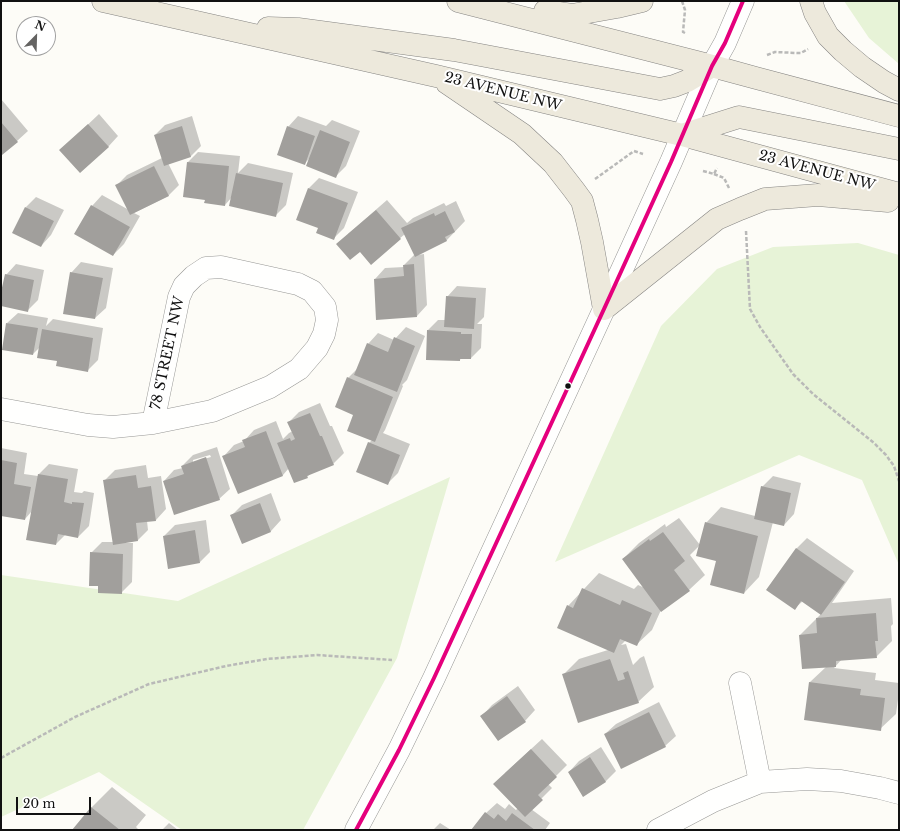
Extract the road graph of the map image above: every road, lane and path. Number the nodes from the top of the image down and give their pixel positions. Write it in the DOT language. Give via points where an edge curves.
graph roads {
  1 [pos="103,1"];
  2 [pos="458,1"];
  3 [pos="480,1"];
  4 [pos="642,1"];
  5 [pos="682,1"];
  6 [pos="743,1"];
  7 [pos="811,1"];
  8 [pos="205,24"];
  9 [pos="689,34"];
  10 [pos="811,47"];
  11 [pos="761,53"];
  12 [pos="712,66"];
  13 [pos="436,76"];
  14 [pos="899,90"];
  15 [pos="899,116"];
  16 [pos="682,135"];
  17 [pos="899,149"];
  18 [pos="634,151"];
  19 [pos="714,174"];
  20 [pos="591,182"];
  21 [pos="731,191"];
  22 [pos="899,194"];
  23 [pos="899,202"];
  24 [pos="746,228"];
  25 [pos="604,309"];
  26 [pos="1,409"];
  27 [pos="153,424"];
  28 [pos="899,482"];
  29 [pos="392,660"];
  30 [pos="740,683"];
  31 [pos="1,758"];
  32 [pos="760,782"];
  33 [pos="899,793"];
  34 [pos="356,830"];
  35 [pos="658,830"];
  1 -- 8 [label="main road, 23 AVENUE NW"];
  2 -- 12 [label="main road"];
  3 -- 4 [label="main road" via="572,15"];
  5 -- 9 [label="path" via="685,10 683,32"];
  6 -- 12 [label="street"];
  7 -- 14 [label="main road" via="828,36 843,52"];
  8 -- 12 [label="main road" via="298,29 454,50 660,89 686,81"];
  8 -- 13 [label="main road, 23 AVENUE NW"];
  10 -- 11 [label="path" via="797,54"];
  12 -- 15 [label="main road"];
  12 -- 16 [label="street"];
  13 -- 16 [label="main road, 23 AVENUE NW"];
  13 -- 25 [label="main road" via="522,134 553,163 582,201"];
  16 -- 17 [label="main road" via="739,117"];
  16 -- 22 [label="main road, 23 AVENUE NW"];
  16 -- 25 [label="street"];
  18 -- 20 [label="path"];
  19 -- 21 [label="path" via="724,178"];
  23 -- 25 [label="main road" via="818,195 764,199 717,219"];
  24 -- 28 [label="path" via="750,309 760,327 793,374 886,456 894,466"];
  25 -- 34 [label="street" via="430,685"];
  26 -- 27 [label="street, 78 STREET NW" via="88,425 113,427"];
  27 -- 27 [label="street, 78 STREET NW" via="212,411 270,387 299,369 317,348 327,320 324,307 312,291 298,284 220,267 206,268 200,272 184,286 180,297"];
  29 -- 31 [label="path" via="317,655 267,659 149,684 75,717"];
  30 -- 32 [label="street"];
  32 -- 33 [label="street" via="841,781"];
  32 -- 35 [label="street" via="713,801"];
}
